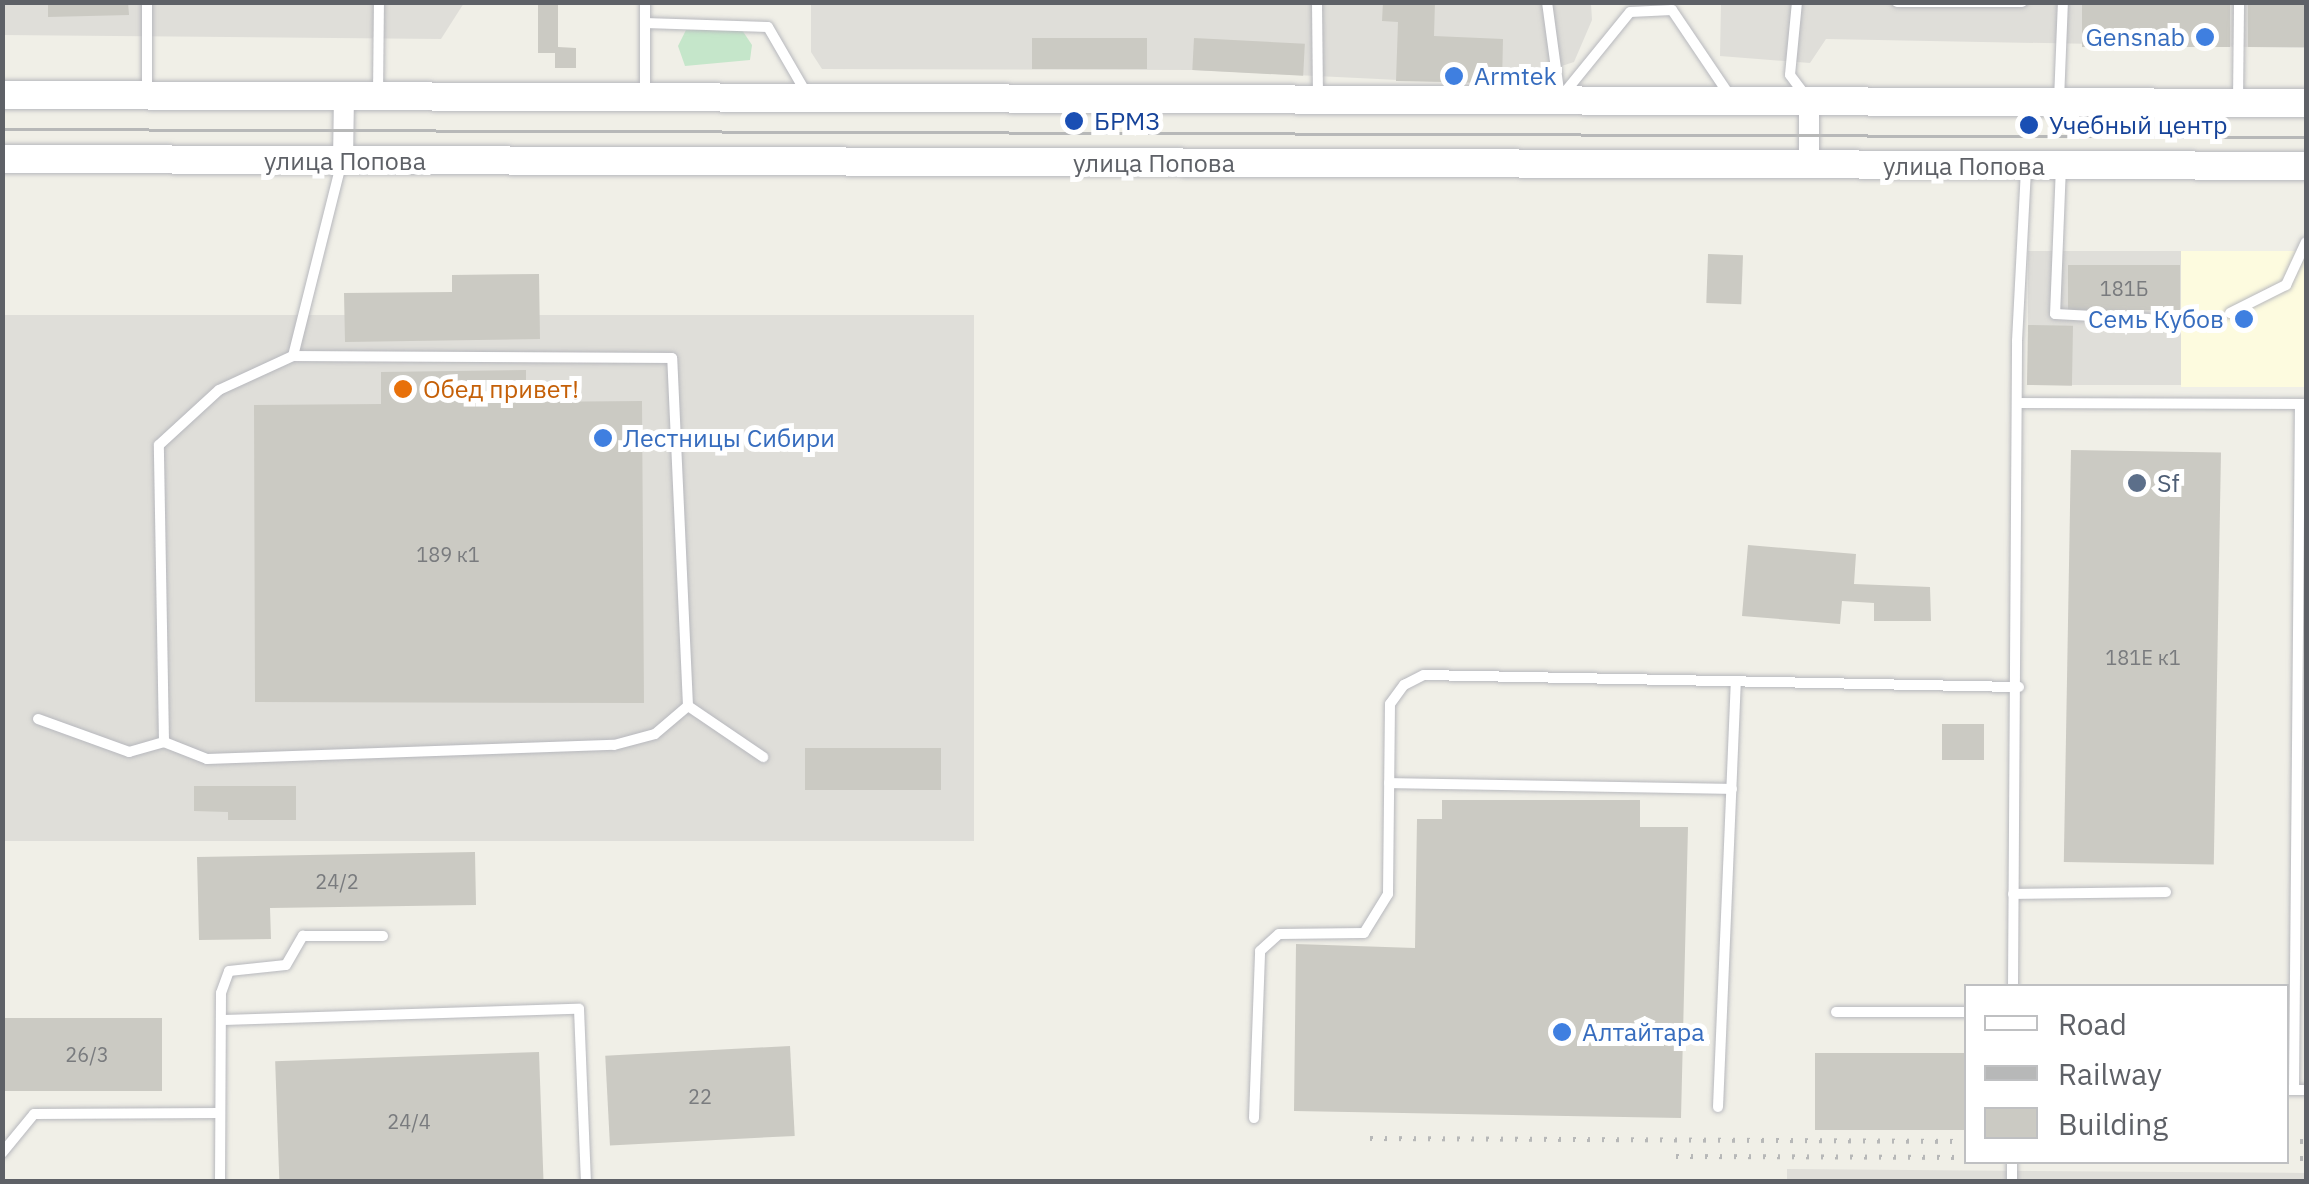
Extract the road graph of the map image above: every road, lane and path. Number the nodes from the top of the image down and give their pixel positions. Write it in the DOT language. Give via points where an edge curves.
graph roads {
  1 [pos="148,2"];
  2 [pos="379,2"];
  3 [pos="645,2"];
  4 [pos="1317,2"];
  5 [pos="1547,2"];
  6 [pos="1796,2"];
  7 [pos="1897,2"];
  8 [pos="2022,2"];
  9 [pos="2064,2"];
  10 [pos="2240,2"];
  11 [pos="646,23"];
  12 [pos="2,94"];
  13 [pos="147,95"];
  14 [pos="344,96"];
  15 [pos="378,96"];
  16 [pos="645,96"];
  17 [pos="809,97"];
  18 [pos="1318,98"];
  19 [pos="1560,99"];
  20 [pos="1733,99"];
  21 [pos="1809,100"];
  22 [pos="2059,100"];
  23 [pos="2238,102"];
  24 [pos="2306,103"];
  25 [pos="2,159"];
  26 [pos="342,160"];
  27 [pos="1809,166"];
  28 [pos="2026,166"];
  29 [pos="2062,166"];
  30 [pos="2306,166"];
  31 [pos="2306,242"];
  32 [pos="2230,313"];
  33 [pos="2150,319"];
  34 [pos="293,356"];
  35 [pos="2017,404"];
  36 [pos="2303,404"];
  37 [pos="1736,683"];
  38 [pos="2020,687"];
  39 [pos="688,706"];
  40 [pos="38,720"];
  41 [pos="164,742"];
  42 [pos="764,757"];
  43 [pos="1389,784"];
  44 [pos="1732,789"];
  45 [pos="2166,892"];
  46 [pos="2014,894"];
  47 [pos="382,936"];
  48 [pos="2013,984"];
  49 [pos="1836,1012"];
  50 [pos="1964,1012"];
  51 [pos="221,1020"];
  52 [pos="2296,1090"];
  53 [pos="1718,1107"];
  54 [pos="220,1113"];
  55 [pos="1254,1118"];
  56 [pos="2,1154"];
  57 [pos="220,1182"];
  58 [pos="586,1182"];
  1 -- 13 [label="lane"];
  2 -- 15 [label="lane"];
  3 -- 11 [label="lane"];
  4 -- 18 [label="lane"];
  5 -- 19 [label="lane"];
  6 -- 21 [label="lane" via="1790,75"];
  7 -- 8 [label="lane"];
  9 -- 22 [label="lane"];
  10 -- 23 [label="lane"];
  11 -- 16 [label="lane"];
  11 -- 17 [label="lane" via="768,27"];
  12 -- 13 [label="main road"];
  13 -- 14 [label="main road"];
  14 -- 15 [label="main road"];
  14 -- 26 [label="street"];
  15 -- 16 [label="main road"];
  16 -- 17 [label="main road"];
  17 -- 18 [label="main road"];
  18 -- 19 [label="main road"];
  19 -- 20 [label="main road"];
  19 -- 20 [label="lane" via="1630,12 1672,10"];
  20 -- 21 [label="main road"];
  21 -- 22 [label="main road"];
  21 -- 27 [label="street"];
  22 -- 23 [label="main road"];
  23 -- 24 [label="main road"];
  25 -- 26 [label="main road, улица Попова"];
  26 -- 27 [label="main road, улица Попова"];
  26 -- 34 [label="lane"];
  27 -- 28 [label="main road, улица Попова"];
  28 -- 29 [label="main road, улица Попова"];
  28 -- 35 [label="lane"];
  29 -- 30 [label="main road, улица Попова"];
  29 -- 33 [label="lane" via="2056,314"];
  31 -- 32 [label="lane" via="2286,285"];
  34 -- 39 [label="lane" via="672,358"];
  34 -- 41 [label="lane" via="219,390 159,445"];
  35 -- 36 [label="lane"];
  35 -- 38 [label="lane"];
  36 -- 52 [label="lane"];
  37 -- 38 [label="lane"];
  37 -- 43 [label="lane" via="1424,675 1404,685 1390,704"];
  37 -- 44 [label="lane"];
  38 -- 46 [label="lane"];
  39 -- 41 [label="lane" via="655,734 614,745 207,759"];
  39 -- 42 [label="lane"];
  40 -- 41 [label="lane" via="129,752"];
  43 -- 44 [label="lane"];
  43 -- 55 [label="lane" via="1388,894 1364,933 1280,934 1260,951"];
  44 -- 53 [label="lane"];
  45 -- 46 [label="lane"];
  46 -- 48 [label="lane"];
  47 -- 51 [label="lane" via="303,936 286,965 229,972"];
  49 -- 50 [label="lane"];
  51 -- 54 [label="lane"];
  51 -- 58 [label="lane" via="579,1009"];
  54 -- 56 [label="lane" via="34,1114"];
  54 -- 57 [label="lane"];
}
